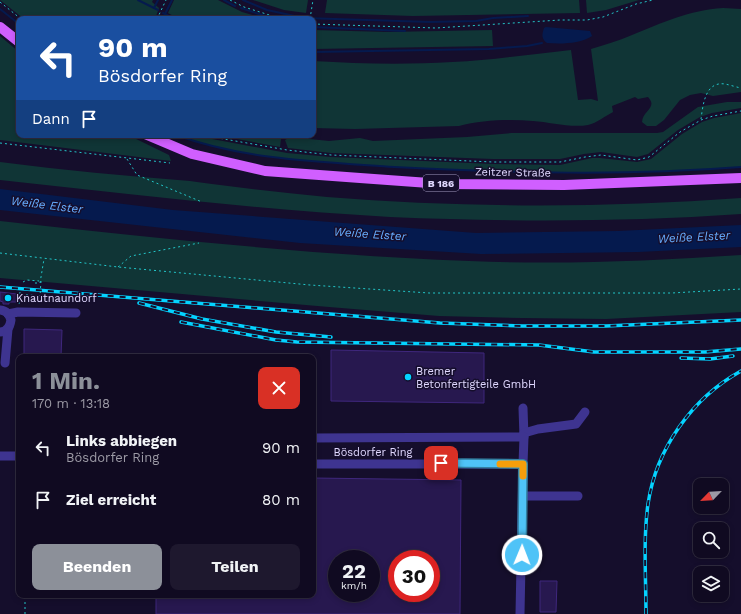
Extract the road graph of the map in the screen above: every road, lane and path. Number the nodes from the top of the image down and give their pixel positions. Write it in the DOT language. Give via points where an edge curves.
graph roads {
  1 [pos="166,0"];
  2 [pos="230,0"];
  3 [pos="313,0"];
  4 [pos="652,0"];
  5 [pos="0,2"];
  6 [pos="17,16"];
  7 [pos="158,16"];
  8 [pos="272,16"];
  9 [pos="310,16"];
  10 [pos="316,24"];
  11 [pos="0,26"];
  12 [pos="16,39"];
  13 [pos="741,88"];
  14 [pos="741,111"];
  15 [pos="701,120"];
  16 [pos="154,138"];
  17 [pos="219,138"];
  18 [pos="0,144"];
  19 [pos="126,158"];
  20 [pos="170,163"];
  21 [pos="741,178"];
  22 [pos="202,202"];
  23 [pos="199,243"];
  24 [pos="0,253"];
  25 [pos="44,258"];
  26 [pos="118,267"];
  27 [pos="23,282"];
  28 [pos="35,283"];
  29 [pos="741,290"];
  30 [pos="4,312"];
  31 [pos="18,312"];
  32 [pos="76,313"];
  33 [pos="4,330"];
  34 [pos="5,363"];
  35 [pos="523,408"];
  36 [pos="585,412"];
  37 [pos="524,435"];
  38 [pos="316,438"];
  39 [pos="0,456"];
  40 [pos="16,456"];
  41 [pos="316,464"];
  42 [pos="523,464"];
  43 [pos="523,496"];
  44 [pos="578,496"];
  45 [pos="25,598"];
  46 [pos="25,614"];
  47 [pos="520,614"];
  1 -- 7 [label="path"];
  2 -- 8 [label="path"];
  3 -- 9 [label="path"];
  4 -- 10 [label="path" via="587,20 436,28"];
  5 -- 6 [label="path"];
  11 -- 12 [label="main road"];
  13 -- 15 [label="path" via="724,84 711,87 704,99"];
  14 -- 15 [label="path"];
  15 -- 17 [label="path" via="680,132 650,157 637,160 600,155 560,162 331,155"];
  16 -- 21 [label="main road, Zeitzer Straße / B 186" via="192,154 265,171 443,184 564,185"];
  18 -- 19 [label="path"];
  19 -- 20 [label="path"];
  19 -- 22 [label="path" via="137,175"];
  23 -- 26 [label="path" via="131,256"];
  24 -- 25 [label="path"];
  25 -- 26 [label="path"];
  25 -- 28 [label="path" via="40,283"];
  26 -- 29 [label="path" via="429,293 642,294"];
  27 -- 31 [label="path, bridge" via="42,281 40,296 20,293"];
  30 -- 31 [label="street"];
  30 -- 33 [label="street" via="11,320"];
  31 -- 32 [label="street"];
  33 -- 34 [label="street"];
  35 -- 37 [label="street"];
  36 -- 37 [label="street" via="576,424 538,429"];
  37 -- 38 [label="street"];
  37 -- 42 [label="street"];
  39 -- 40 [label="street"];
  41 -- 42 [label="street, Bösdorfer Ring"];
  42 -- 43 [label="street"];
  43 -- 44 [label="street"];
  43 -- 47 [label="street"];
  45 -- 46 [label="path"];
}
